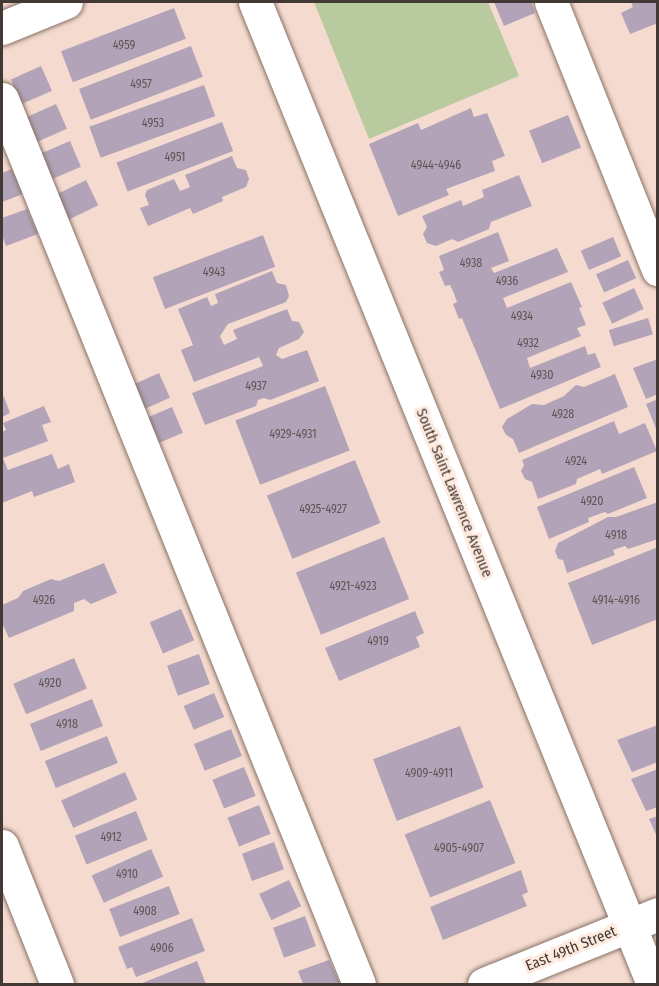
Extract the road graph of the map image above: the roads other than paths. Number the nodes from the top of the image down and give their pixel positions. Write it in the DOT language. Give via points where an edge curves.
graph roads {
  1 [pos="66,2"];
  2 [pos="255,2"];
  3 [pos="552,2"];
  4 [pos="2,28"];
  5 [pos="2,99"];
  6 [pos="657,269"];
  7 [pos="2,846"];
  8 [pos="643,920"];
  9 [pos="57,984"];
  10 [pos="359,984"];
  11 [pos="484,984"];
  12 [pos="652,984"];
  1 -- 4 [label="street"];
  2 -- 8 [label="street, South Saint Lawrence Avenue"];
  3 -- 6 [label="street"];
  5 -- 10 [label="street"];
  7 -- 9 [label="street"];
  8 -- 11 [label="street, East 49th Street"];
  8 -- 12 [label="street, South Saint Lawrence Avenue"];
}
